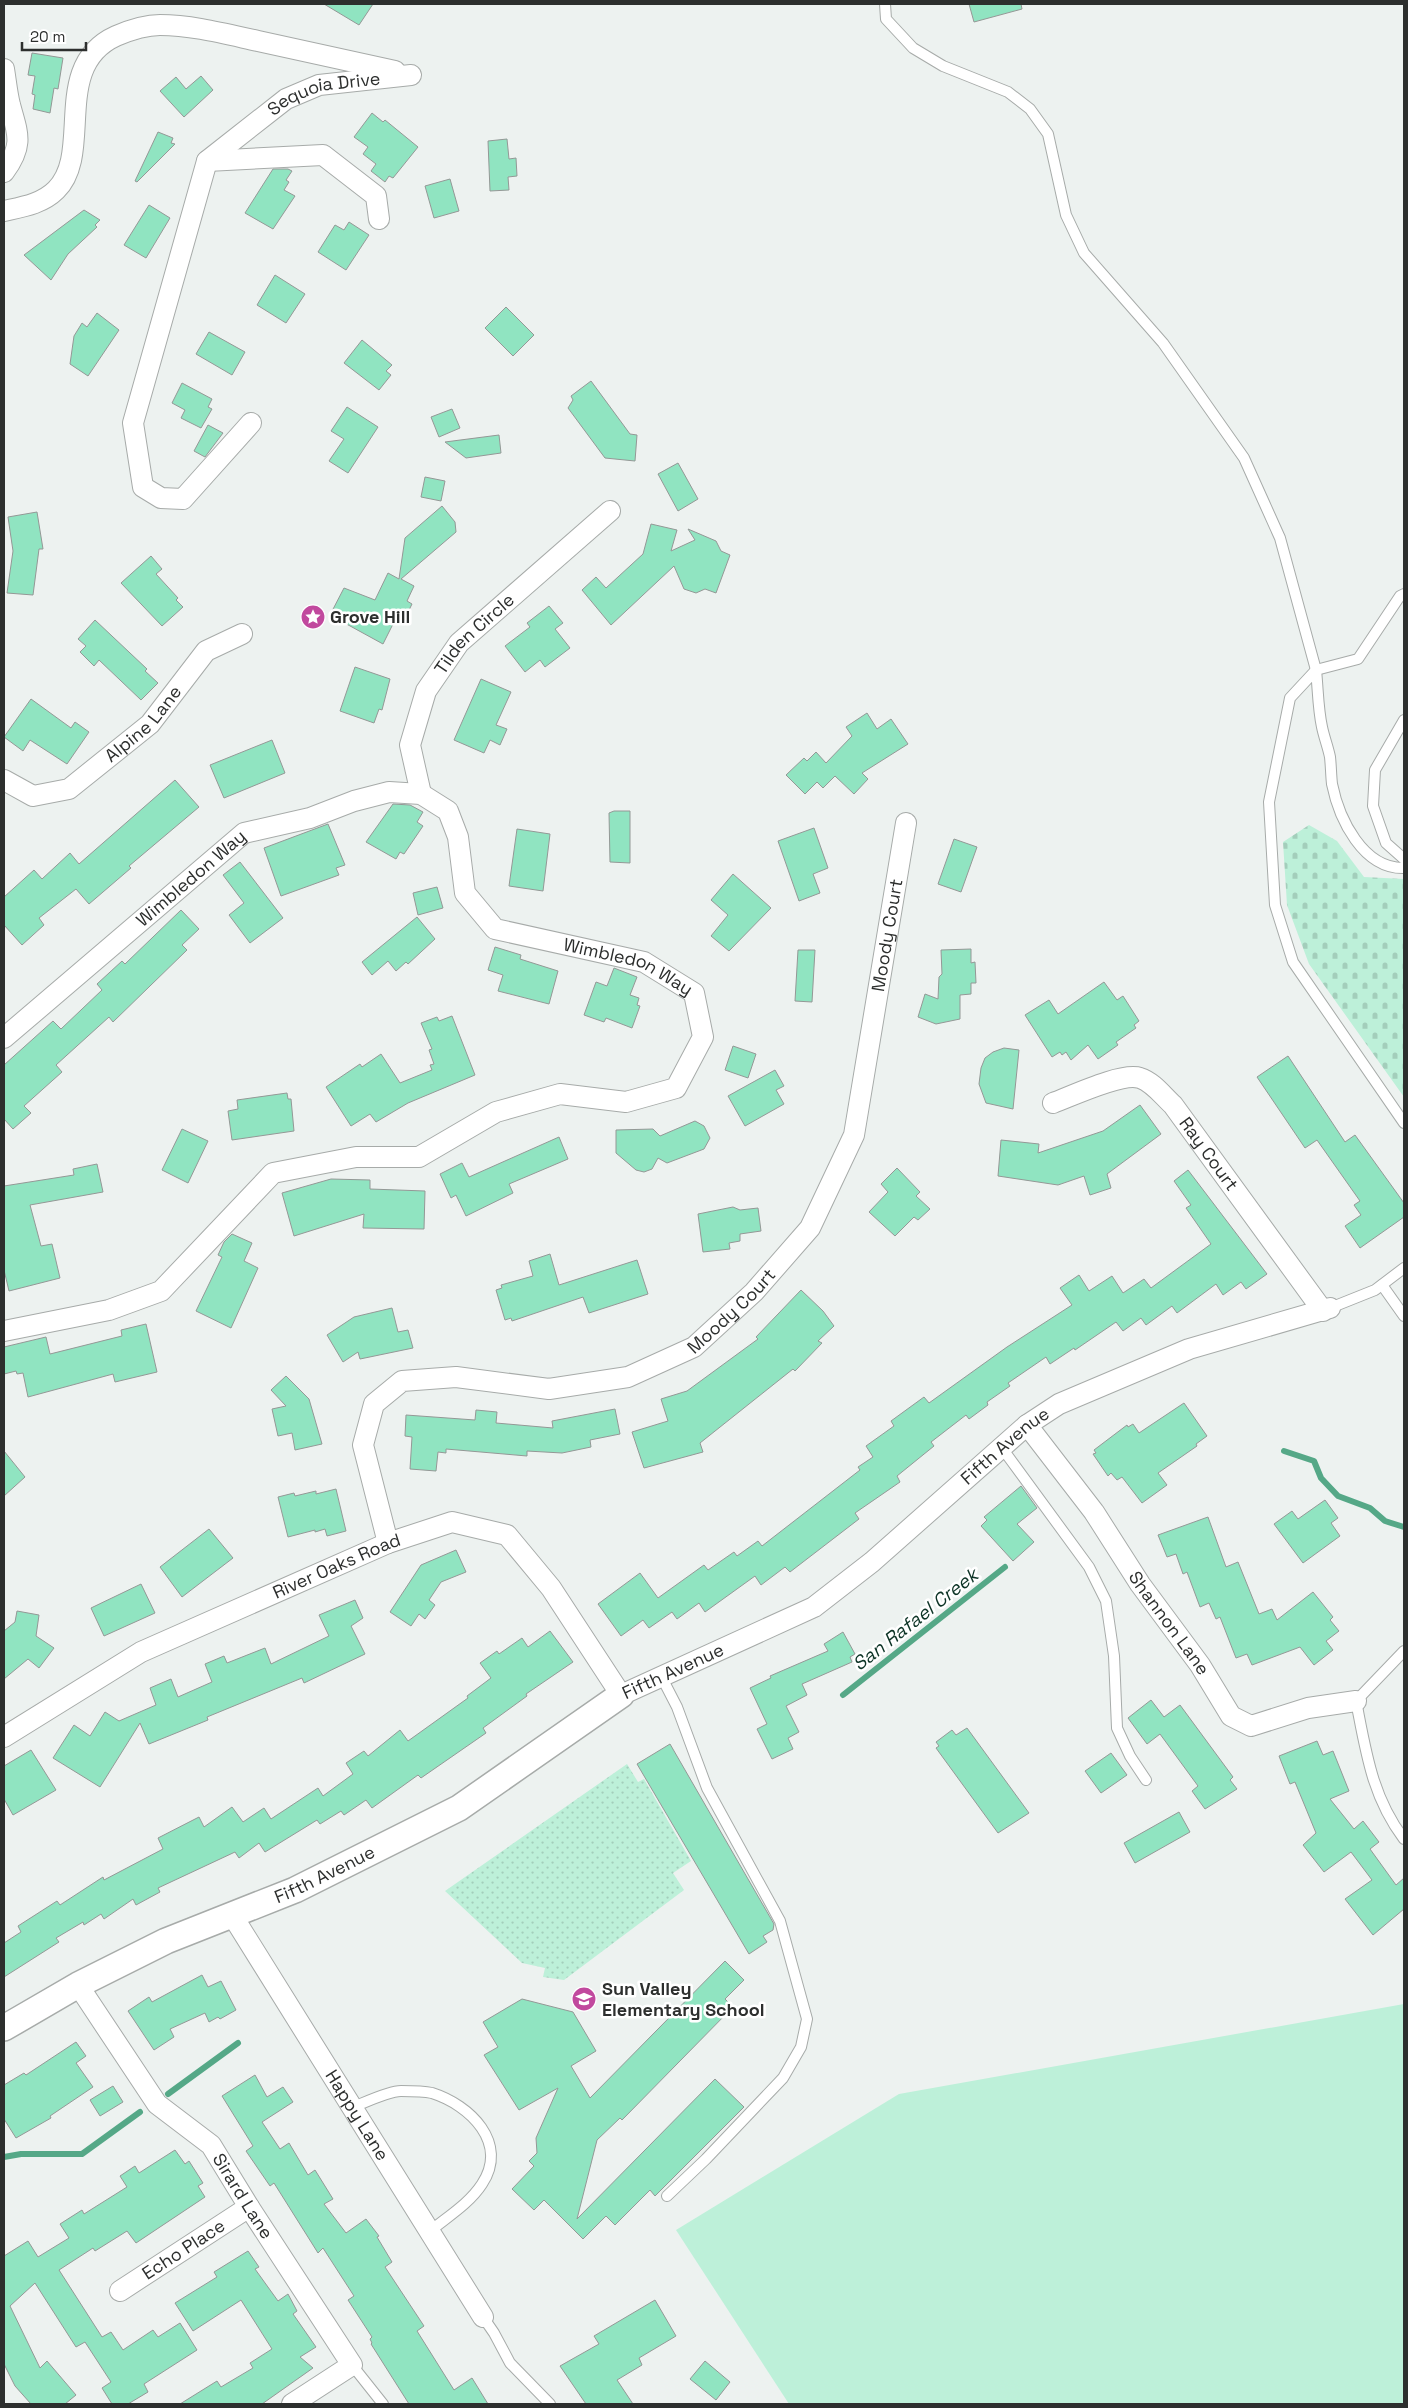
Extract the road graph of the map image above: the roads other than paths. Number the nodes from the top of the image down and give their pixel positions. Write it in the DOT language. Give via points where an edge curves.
graph roads {
  1 [pos="885,4"];
  2 [pos="4,69"];
  3 [pos="208,161"];
  4 [pos="4,172"];
  5 [pos="4,211"];
  6 [pos="379,219"];
  7 [pos="251,423"];
  8 [pos="610,511"];
  9 [pos="1404,594"];
  10 [pos="242,634"];
  11 [pos="1316,670"];
  12 [pos="1404,720"];
  13 [pos="4,780"];
  14 [pos="421,794"];
  15 [pos="906,823"];
  16 [pos="1404,860"];
  17 [pos="1404,868"];
  18 [pos="4,1038"];
  19 [pos="1053,1103"];
  20 [pos="1404,1123"];
  21 [pos="1404,1268"];
  22 [pos="1382,1285"];
  23 [pos="1327,1309"];
  24 [pos="1404,1316"];
  25 [pos="4,1331"];
  26 [pos="1028,1425"];
  27 [pos="1002,1448"];
  28 [pos="388,1543"];
  29 [pos="1404,1651"];
  30 [pos="661,1676"];
  31 [pos="621,1694"];
  32 [pos="1356,1702"];
  33 [pos="4,1737"];
  34 [pos="1146,1780"];
  35 [pos="1404,1839"];
  36 [pos="232,1914"];
  37 [pos="78,1985"];
  38 [pos="4,2028"];
  39 [pos="351,2108"];
  40 [pos="667,2196"];
  41 [pos="249,2207"];
  42 [pos="429,2232"];
  43 [pos="120,2291"];
  44 [pos="483,2317"];
  45 [pos="352,2365"];
  46 [pos="292,2404"];
  47 [pos="383,2404"];
  48 [pos="550,2404"];
  1 -- 11 [label="lane" via="886,19 913,48 943,66 1008,92 1030,109 1048,134 1066,215 1084,253 1163,342 1244,458 1280,538"];
  2 -- 4 [label="street" via="10,104 19,130 16,153"];
  3 -- 5 [label="street, Sequoia Drive" via="286,99 319,85 411,75 215,32 160,25 130,30 105,41 80,80 67,176 49,197"];
  3 -- 6 [label="street" via="323,156 376,196"];
  3 -- 7 [label="street" via="133,423 143,487 160,498 183,499"];
  8 -- 14 [label="street, Tilden Circle" via="459,643 426,691 410,744"];
  9 -- 11 [label="lane" via="1358,659"];
  10 -- 13 [label="street, Alpine Lane" via="206,651 150,724 69,790 33,796"];
  11 -- 17 [label="lane" via="1322,726 1340,812 1357,842 1377,861 1393,868"];
  11 -- 20 [label="lane" via="1290,698 1270,802 1274,905 1293,962"];
  12 -- 16 [label="lane" via="1375,770 1373,806 1386,843"];
  14 -- 18 [label="street, Wimbledon Way" via="389,792 310,818 244,833"];
  14 -- 25 [label="street, Wimbledon Way" via="448,811 458,837 465,893 495,929 644,962 694,993 704,1038 676,1088 626,1102 560,1094 496,1112 419,1157 356,1157 272,1173 160,1291 109,1310"];
  15 -- 28 [label="street, Moody Court" via="854,1136 810,1228 754,1292 694,1347 628,1377 549,1389 456,1377 402,1381 374,1404 363,1445"];
  19 -- 23 [label="street, Ray Court" via="1122,1078 1137,1077 1148,1082 1173,1105"];
  21 -- 22 [label="lane"];
  22 -- 23 [label="lane"];
  22 -- 24 [label="lane"];
  23 -- 26 [label="street, Fifth Avenue" via="1189,1349 1059,1404"];
  26 -- 27 [label="street, Fifth Avenue"];
  26 -- 32 [label="street, Shannon Lane" via="1094,1512 1231,1716 1251,1726 1308,1708"];
  27 -- 30 [label="street, Fifth Avenue" via="872,1562 814,1607"];
  27 -- 34 [label="lane" via="1089,1567 1106,1601 1114,1656 1117,1728"];
  28 -- 31 [label="street, River Oaks Road" via="452,1522 507,1535 551,1588"];
  28 -- 33 [label="street, River Oaks Road" via="141,1652"];
  29 -- 32 [label="lane"];
  30 -- 31 [label="street, Fifth Avenue"];
  30 -- 40 [label="lane" via="677,1707 707,1788 780,1921 807,2019 801,2047 784,2078"];
  31 -- 36 [label="street, Fifth Avenue" via="459,1808 295,1890"];
  32 -- 35 [label="lane" via="1371,1776 1390,1820"];
  36 -- 37 [label="street, Fifth Avenue" via="166,1941"];
  36 -- 39 [label="street, Happy Lane"];
  37 -- 38 [label="street, Fifth Avenue"];
  37 -- 41 [label="street, Sirard Lane" via="146,2091 157,2104 211,2145"];
  39 -- 42 [label="street, Happy Lane"];
  39 -- 42 [label="lane" via="398,2091 431,2093 459,2107 483,2128 491,2144 491,2164 483,2183 467,2201"];
  41 -- 43 [label="street, Echo Place"];
  41 -- 45 [label="street, Sirard Lane"];
  42 -- 44 [label="street, Happy Lane"];
  44 -- 48 [label="lane" via="510,2363"];
  45 -- 46 [label="street"];
  45 -- 47 [label="lane"];
}
